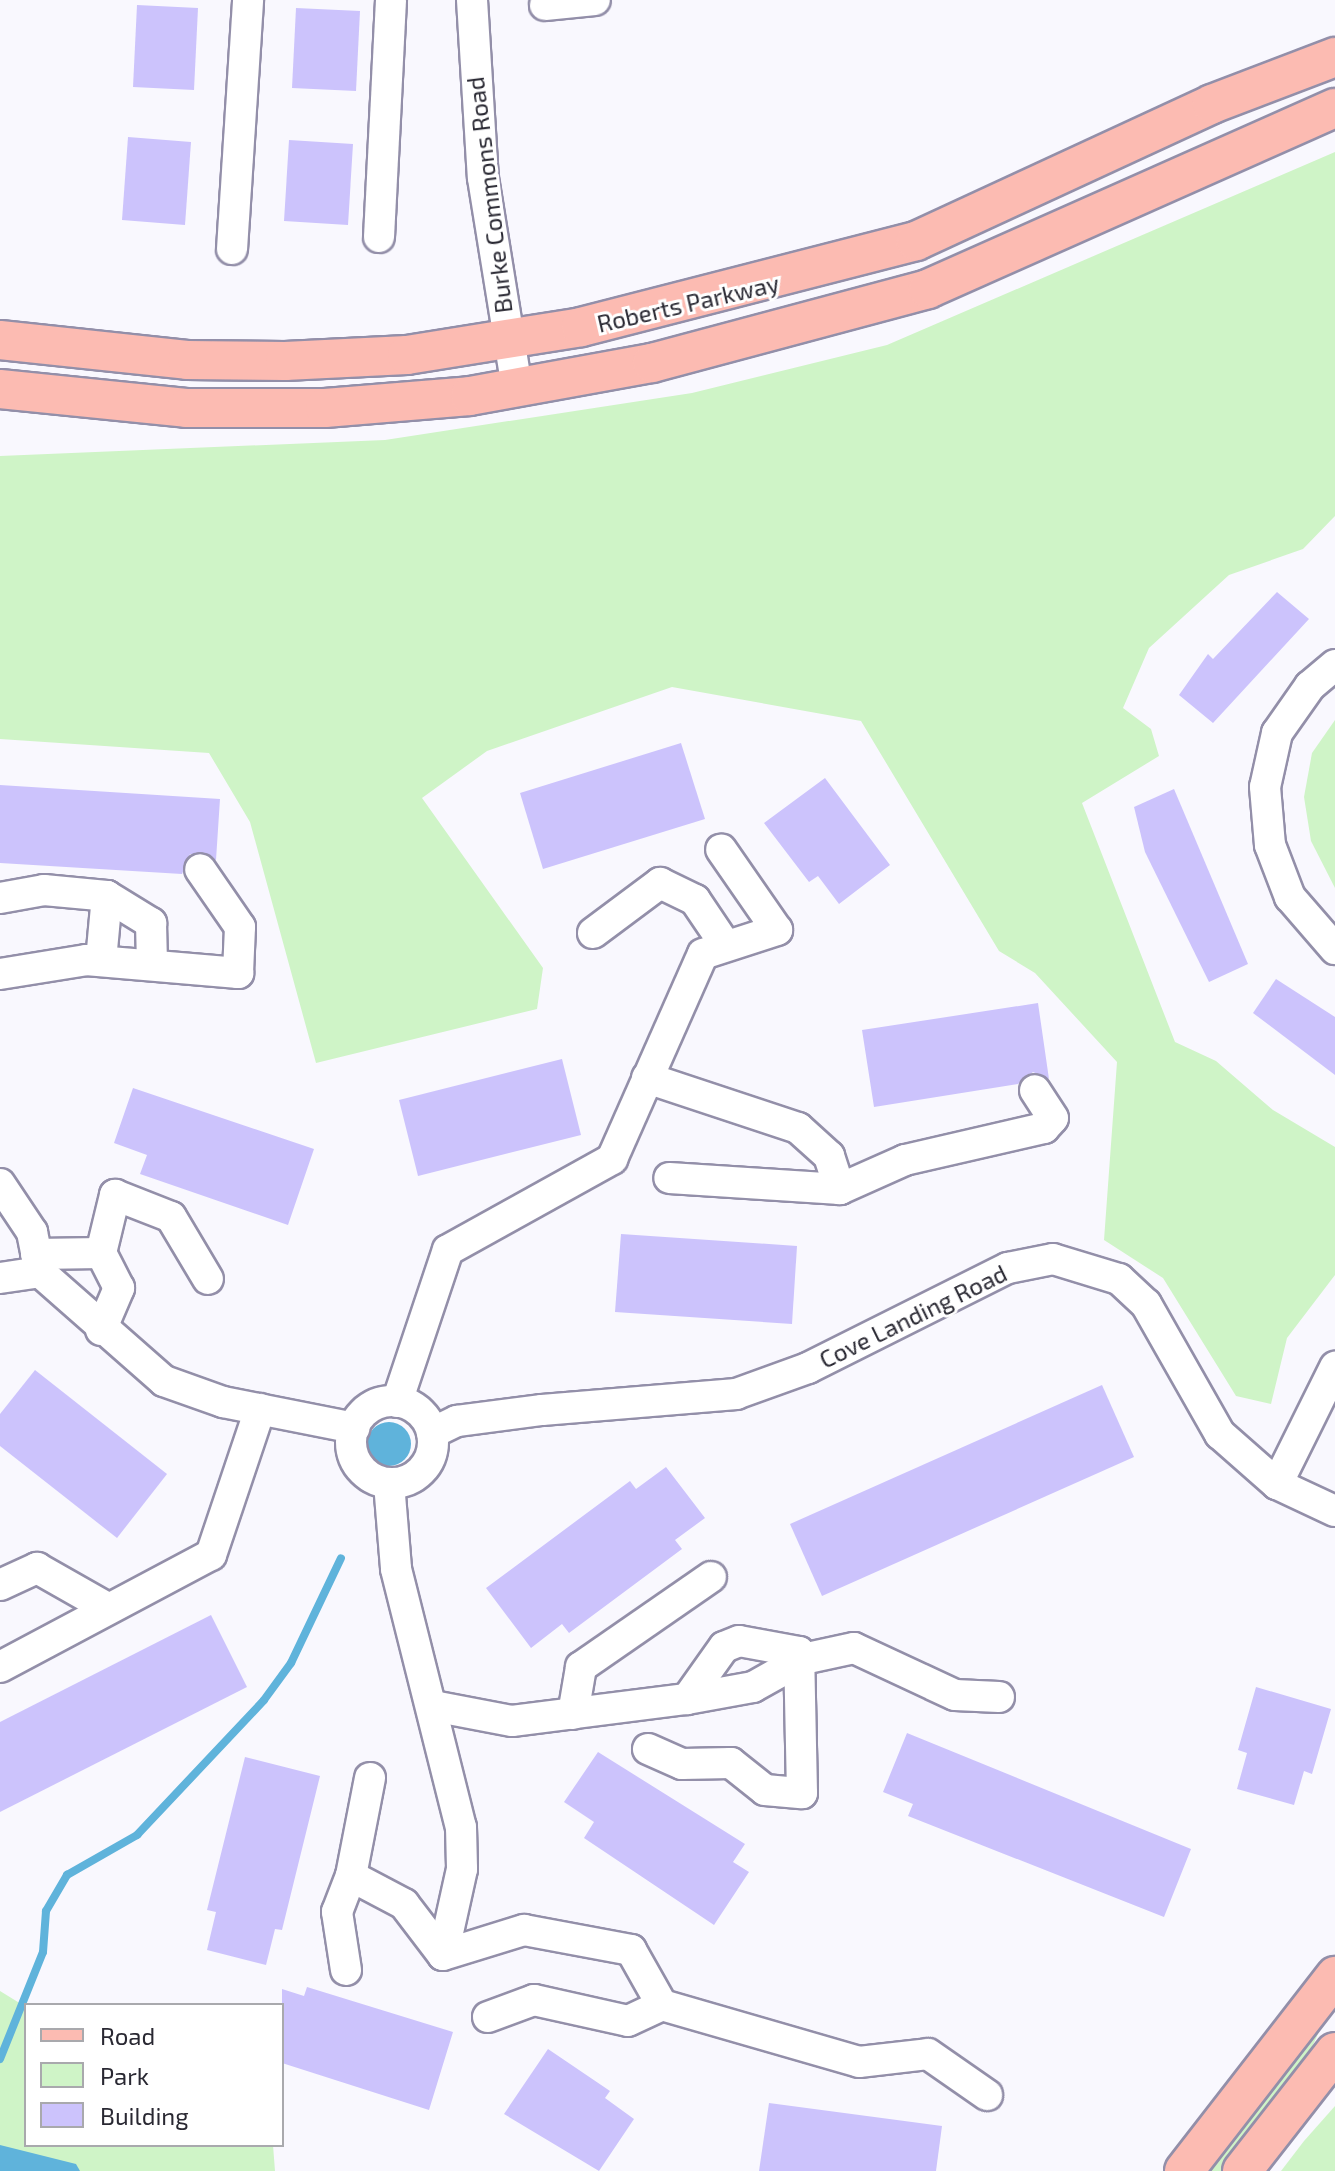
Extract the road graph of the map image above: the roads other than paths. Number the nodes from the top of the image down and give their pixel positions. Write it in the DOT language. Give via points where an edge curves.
graph roads {
  1 [pos="248,0"];
  2 [pos="391,0"];
  3 [pos="472,0"];
  4 [pos="595,0"];
  5 [pos="545,5"];
  6 [pos="1335,57"];
  7 [pos="1335,108"];
  8 [pos="379,237"];
  9 [pos="232,249"];
  10 [pos="0,340"];
  11 [pos="508,342"];
  12 [pos="0,389"];
  13 [pos="517,389"];
  14 [pos="1335,665"];
  15 [pos="721,849"];
  16 [pos="200,869"];
  17 [pos="107,896"];
  18 [pos="0,898"];
  19 [pos="593,933"];
  20 [pos="726,946"];
  21 [pos="1335,949"];
  22 [pos="101,961"];
  23 [pos="152,965"];
  24 [pos="0,974"];
  25 [pos="647,1078"];
  26 [pos="1035,1090"];
  27 [pos="669,1178"];
  28 [pos="0,1184"];
  29 [pos="840,1189"];
  30 [pos="101,1253"];
  31 [pos="38,1263"];
  32 [pos="0,1278"];
  33 [pos="208,1279"];
  34 [pos="101,1330"];
  35 [pos="1335,1367"];
  36 [pos="397,1402"];
  37 [pos="260,1409"];
  38 [pos="354,1428"];
  39 [pos="432,1433"];
  40 [pos="389,1483"];
  41 [pos="1277,1484"];
  42 [pos="1335,1511"];
  43 [pos="711,1577"];
  44 [pos="0,1585"];
  45 [pos="104,1606"];
  46 [pos="803,1659"];
  47 [pos="0,1667"];
  48 [pos="999,1697"];
  49 [pos="687,1699"];
  50 [pos="433,1706"];
  51 [pos="573,1714"];
  52 [pos="648,1749"];
  53 [pos="370,1778"];
  54 [pos="351,1876"];
  55 [pos="443,1955"];
  56 [pos="346,1970"];
  57 [pos="1335,1976"];
  58 [pos="662,2005"];
  59 [pos="488,2017"];
  60 [pos="1335,2052"];
  61 [pos="987,2095"];
  62 [pos="1184,2171"];
  63 [pos="1242,2171"];
  1 -- 9 [label="street"];
  2 -- 8 [label="street"];
  3 -- 11 [label="street, Burke Commons Road" via="483,178"];
  4 -- 5 [label="street"];
  6 -- 11 [label="main road, Roberts Parkway" via="1212,104 916,241 806,275"];
  7 -- 13 [label="main road, Roberts Parkway" via="928,289 652,363"];
  10 -- 11 [label="main road, Roberts Parkway" via="257,361 407,355"];
  11 -- 13 [label="street, Burke Commons Road"];
  12 -- 13 [label="main road, Roberts Parkway" via="186,408 279,408"];
  14 -- 21 [label="street" via="1277,733 1265,787 1270,845 1290,897"];
  15 -- 20 [label="street" via="777,930"];
  16 -- 23 [label="street" via="240,927 238,973"];
  17 -- 18 [label="street" via="44,890"];
  17 -- 22 [label="street"];
  17 -- 23 [label="street" via="151,923"];
  19 -- 20 [label="street" via="660,883 695,900"];
  20 -- 25 [label="street" via="703,954"];
  22 -- 23 [label="street"];
  22 -- 24 [label="street"];
  25 -- 29 [label="street" via="798,1128 829,1156"];
  25 -- 36 [label="street" via="612,1159 448,1250"];
  26 -- 29 [label="street" via="1053,1118 1044,1128 905,1160"];
  27 -- 29 [label="street"];
  28 -- 31 [label="street" via="32,1232"];
  30 -- 31 [label="street"];
  30 -- 33 [label="street" via="115,1195 171,1217"];
  30 -- 34 [label="street" via="119,1288"];
  31 -- 32 [label="street"];
  31 -- 34 [label="street"];
  34 -- 37 [label="street" via="164,1381"];
  35 -- 41 [label="street"];
  36 -- 38 [label="street" via="373,1406"];
  36 -- 39 [label="street" via="419,1412"];
  37 -- 38 [label="street"];
  37 -- 45 [label="street" via="211,1555"];
  38 -- 40 [label="street" via="359,1467"];
  39 -- 40 [label="street" via="423,1469"];
  39 -- 41 [label="street, Cove Landing Road" via="457,1421 542,1410 736,1394 808,1368 1008,1268 1053,1259 1102,1270 1146,1304 1220,1434"];
  40 -- 50 [label="street" via="396,1569"];
  41 -- 42 [label="street, Cove Landing Road"];
  43 -- 51 [label="street" via="581,1667"];
  44 -- 45 [label="street" via="37,1568"];
  45 -- 47 [label="street"];
  46 -- 48 [label="street" via="854,1648 955,1695"];
  46 -- 49 [label="street" via="753,1687"];
  46 -- 49 [label="street" via="799,1652 739,1641 724,1647"];
  46 -- 52 [label="street" via="802,1793 765,1790 731,1763 682,1764"];
  49 -- 51 [label="street"];
  50 -- 51 [label="street" via="512,1721"];
  50 -- 55 [label="street" via="461,1827 462,1869"];
  53 -- 54 [label="street"];
  54 -- 55 [label="street" via="404,1904"];
  54 -- 56 [label="street" via="337,1912"];
  55 -- 58 [label="street" via="524,1930 631,1950"];
  57 -- 62 [label="main road"];
  58 -- 59 [label="street" via="628,2021 534,2000"];
  58 -- 61 [label="street" via="859,2062 928,2054"];
  60 -- 63 [label="main road"];
}
